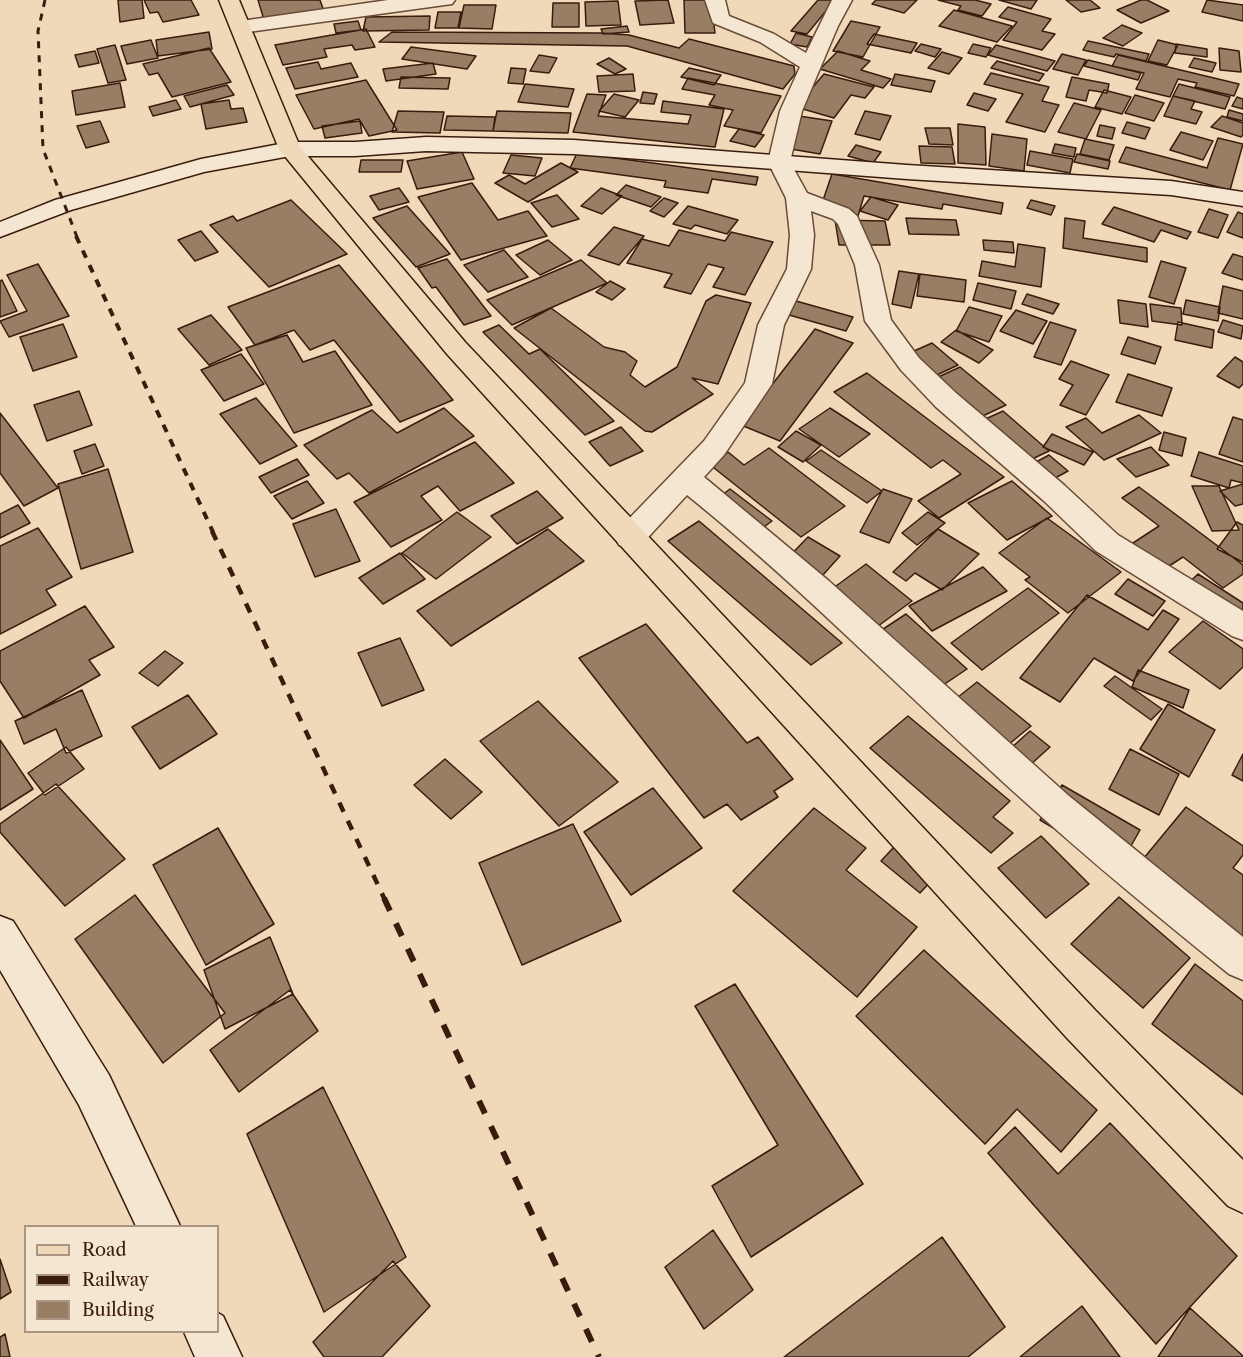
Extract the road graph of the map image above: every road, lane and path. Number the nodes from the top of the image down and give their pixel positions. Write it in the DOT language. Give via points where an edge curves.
graph roads {
  1 [pos="445,0"];
  2 [pos="716,0"];
  3 [pos="843,0"];
  4 [pos="235,13"];
  5 [pos="812,66"];
  6 [pos="291,148"];
  7 [pos="779,162"];
  8 [pos="798,198"];
  9 [pos="1243,199"];
  10 [pos="0,230"];
  11 [pos="685,478"];
  12 [pos="630,537"];
  13 [pos="1243,627"];
  14 [pos="0,934"];
  15 [pos="1243,961"];
  16 [pos="1243,1191"];
  17 [pos="157,1225"];
  18 [pos="207,1333"];
  19 [pos="219,1357"];
  1 -- 4 [label="street"];
  2 -- 5 [label="street" via="720,19 767,38"];
  3 -- 5 [label="street"];
  4 -- 6 [label="main road"];
  5 -- 7 [label="street" via="791,111"];
  6 -- 7 [label="street" via="426,144 574,147"];
  6 -- 10 [label="street" via="201,166 74,201"];
  6 -- 12 [label="main road" via="456,348"];
  7 -- 8 [label="street"];
  7 -- 9 [label="street" via="1171,188"];
  8 -- 11 [label="street" via="802,235 799,269 771,326 758,384 714,448"];
  8 -- 13 [label="street" via="841,214 849,221 867,265 878,321 910,364 946,400 1107,543"];
  11 -- 12 [label="street"];
  11 -- 15 [label="street" via="821,592 1030,785"];
  12 -- 16 [label="main road" via="1080,1024"];
  14 -- 17 [label="street" via="94,1089"];
  18 -- 19 [label="street"];
}
